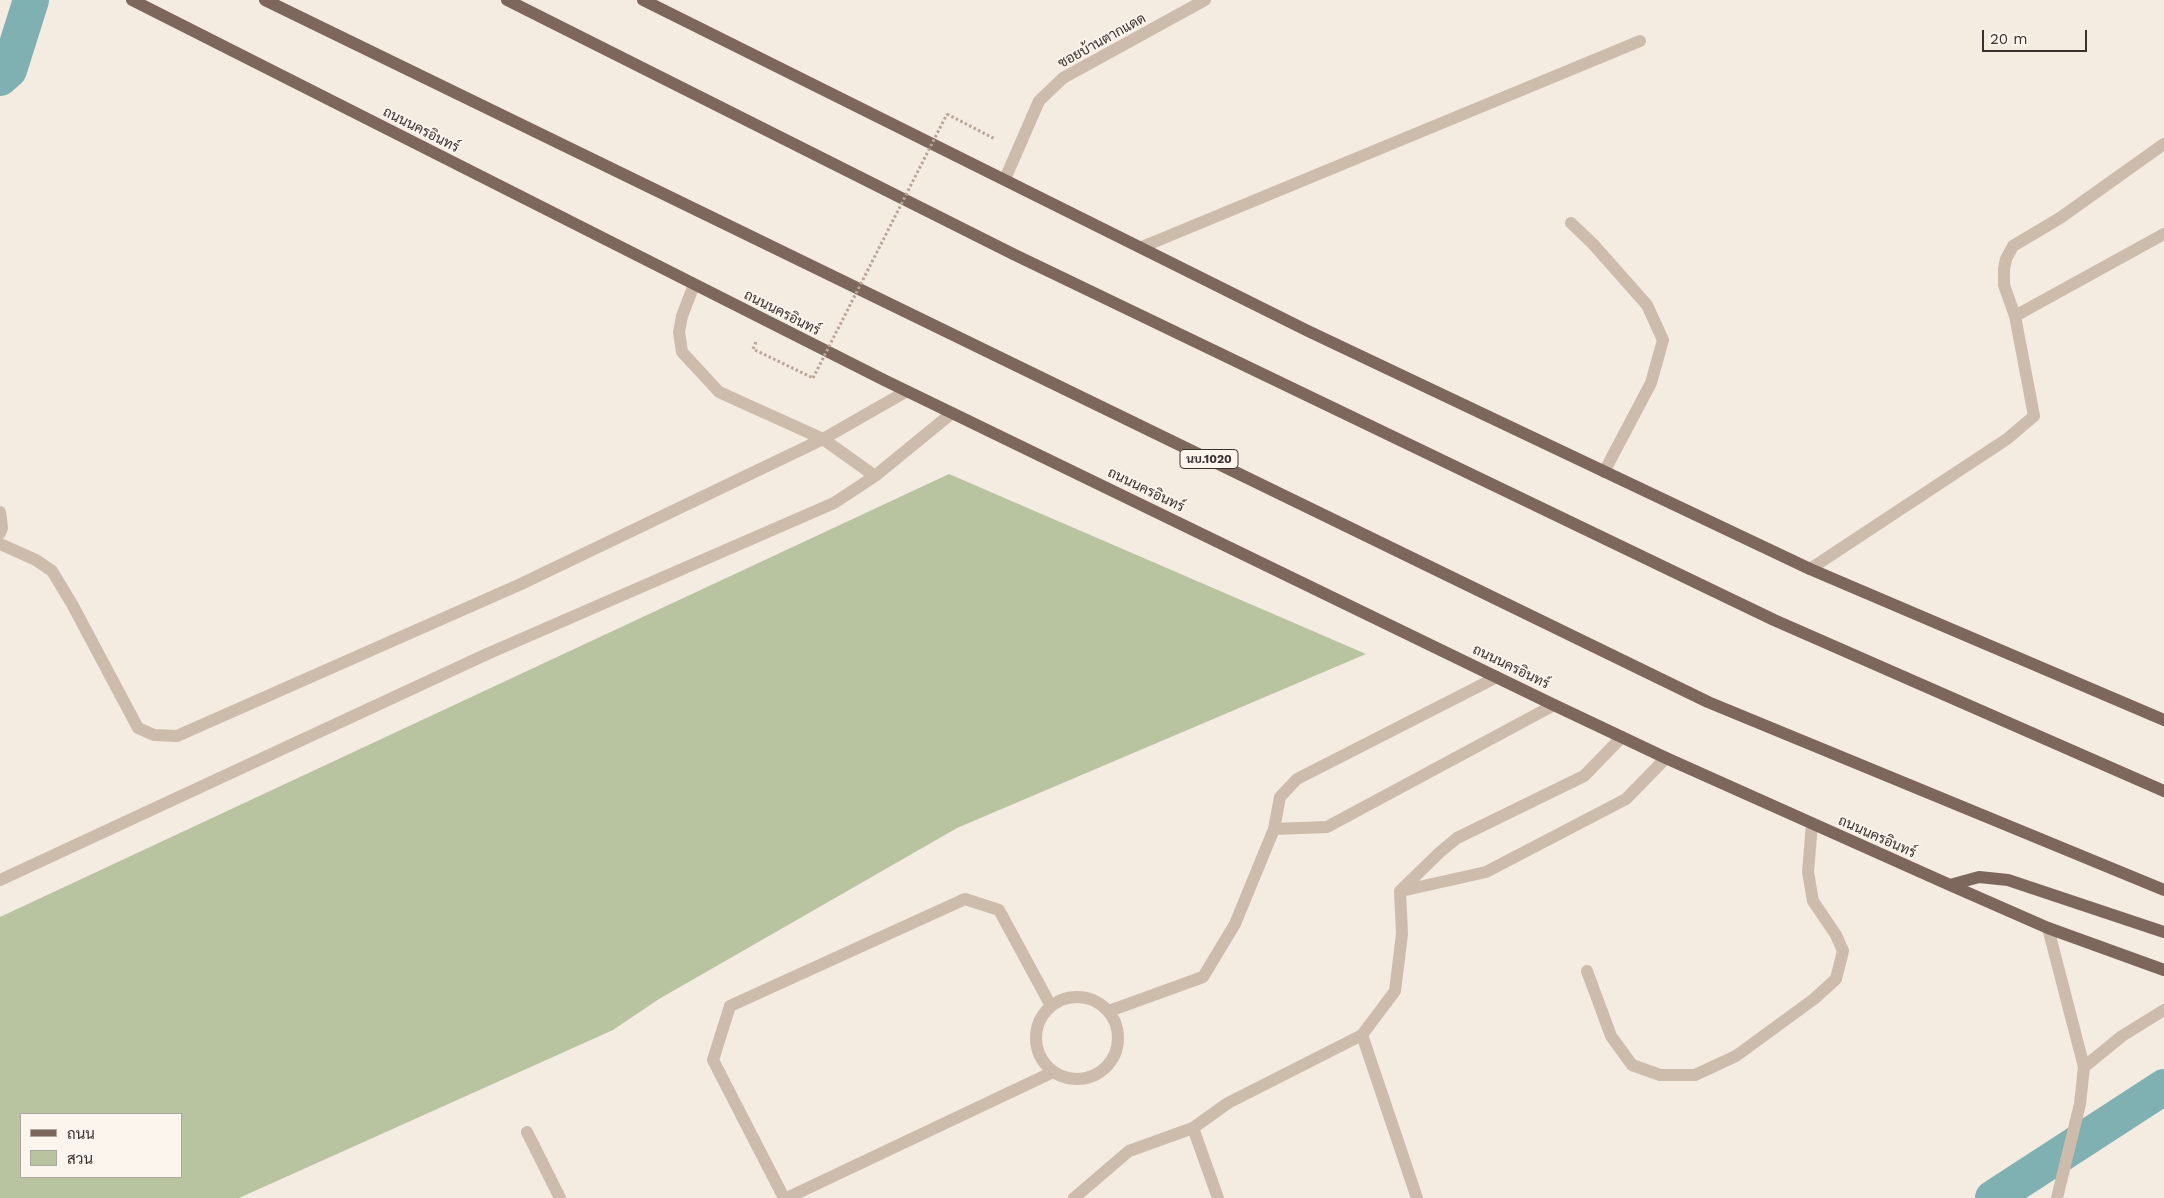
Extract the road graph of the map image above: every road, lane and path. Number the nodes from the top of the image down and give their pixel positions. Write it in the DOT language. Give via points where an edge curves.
graph roads {
  1 [pos="132,0"];
  2 [pos="265,0"];
  3 [pos="507,0"];
  4 [pos="642,0"];
  5 [pos="1206,0"];
  6 [pos="1640,41"];
  7 [pos="998,140"];
  8 [pos="2164,144"];
  9 [pos="1005,179"];
  10 [pos="1571,223"];
  11 [pos="2164,234"];
  12 [pos="1142,247"];
  13 [pos="694,285"];
  14 [pos="2015,316"];
  15 [pos="753,349"];
  16 [pos="907,391"];
  17 [pos="952,413"];
  18 [pos="823,438"];
  19 [pos="1604,472"];
  20 [pos="875,476"];
  21 [pos="0,512"];
  22 [pos="0,533"];
  23 [pos="0,544"];
  24 [pos="1810,569"];
  25 [pos="1497,677"];
  26 [pos="1554,705"];
  27 [pos="2164,720"];
  28 [pos="1622,737"];
  29 [pos="1666,758"];
  30 [pos="2164,791"];
  31 [pos="1812,824"];
  32 [pos="1274,829"];
  33 [pos="0,880"];
  34 [pos="1950,885"];
  35 [pos="2164,890"];
  36 [pos="1400,891"];
  37 [pos="2048,928"];
  38 [pos="2164,932"];
  39 [pos="2164,970"];
  40 [pos="1587,971"];
  41 [pos="1051,1006"];
  42 [pos="2164,1010"];
  43 [pos="1109,1011"];
  44 [pos="1362,1035"];
  45 [pos="2084,1067"];
  46 [pos="1053,1072"];
  47 [pos="1194,1128"];
  48 [pos="527,1132"];
  49 [pos="560,1198"];
  50 [pos="785,1198"];
  51 [pos="1074,1198"];
  52 [pos="1218,1198"];
  53 [pos="1417,1198"];
  54 [pos="2057,1198"];
  1 -- 13 [label="main road, ถนนนครอินทร์"];
  2 -- 35 [label="main road, นบ.1020" via="1708,702"];
  3 -- 30 [label="main road" via="1013,254 1774,620"];
  4 -- 9 [label="main road"];
  5 -- 9 [label="street, ซอยบ้านตากแดด" via="1064,78 1039,101"];
  6 -- 12 [label="street"];
  7 -- 15 [label="path, bridge" via="947,114 812,378"];
  8 -- 14 [label="street" via="2060,218 2013,246 2004,269 2004,285"];
  9 -- 12 [label="main road"];
  10 -- 19 [label="street" via="1648,304 1663,340 1651,383"];
  11 -- 14 [label="street"];
  12 -- 19 [label="main road"];
  13 -- 16 [label="main road, ถนนนครอินทร์"];
  13 -- 18 [label="street" via="679,332 682,352 718,392"];
  14 -- 24 [label="street" via="2034,416 2007,439"];
  16 -- 17 [label="main road, ถนนนครอินทร์"];
  16 -- 18 [label="street"];
  17 -- 20 [label="street"];
  17 -- 25 [label="main road, ถนนนครอินทร์"];
  18 -- 20 [label="street"];
  18 -- 23 [label="street" via="522,584 177,736 154,735 138,728 52,571"];
  19 -- 24 [label="main road"];
  20 -- 33 [label="street" via="834,503 487,654"];
  21 -- 22 [label="street"];
  24 -- 27 [label="main road"];
  25 -- 26 [label="main road, ถนนนครอินทร์"];
  25 -- 32 [label="street" via="1297,779 1280,797"];
  26 -- 28 [label="main road, ถนนนครอินทร์"];
  26 -- 32 [label="street" via="1326,827"];
  28 -- 29 [label="main road, ถนนนครอินทร์"];
  28 -- 36 [label="street" via="1584,776 1457,838"];
  29 -- 31 [label="main road, ถนนนครอินทร์"];
  29 -- 36 [label="street" via="1626,799 1486,872"];
  31 -- 34 [label="main road, ถนนนครอินทร์"];
  31 -- 40 [label="street" via="1808,872 1813,901 1836,935 1842,951 1836,979 1736,1056 1694,1075 1660,1075 1632,1064 1611,1036"];
  32 -- 43 [label="street" via="1235,924 1203,977"];
  34 -- 37 [label="main road, ถนนนครอินทร์"];
  34 -- 38 [label="main road" via="1979,877 2008,880"];
  36 -- 44 [label="street" via="1402,934 1395,991"];
  37 -- 39 [label="main road, ถนนนครอินทร์"];
  37 -- 45 [label="street"];
  41 -- 43 [label="street" via="1075,997 1088,998"];
  41 -- 46 [label="street" via="1037,1027 1036,1040 1044,1064"];
  41 -- 50 [label="street" via="999,910 965,899 730,1006 713,1060"];
  42 -- 45 [label="street" via="2122,1036"];
  43 -- 46 [label="street" via="1119,1036 1112,1062 1092,1078 1078,1080"];
  44 -- 47 [label="street" via="1228,1103"];
  44 -- 53 [label="street"];
  45 -- 54 [label="street" via="2080,1104"];
  46 -- 50 [label="street"];
  47 -- 51 [label="street" via="1129,1151"];
  47 -- 52 [label="street"];
  48 -- 49 [label="street"];
}
